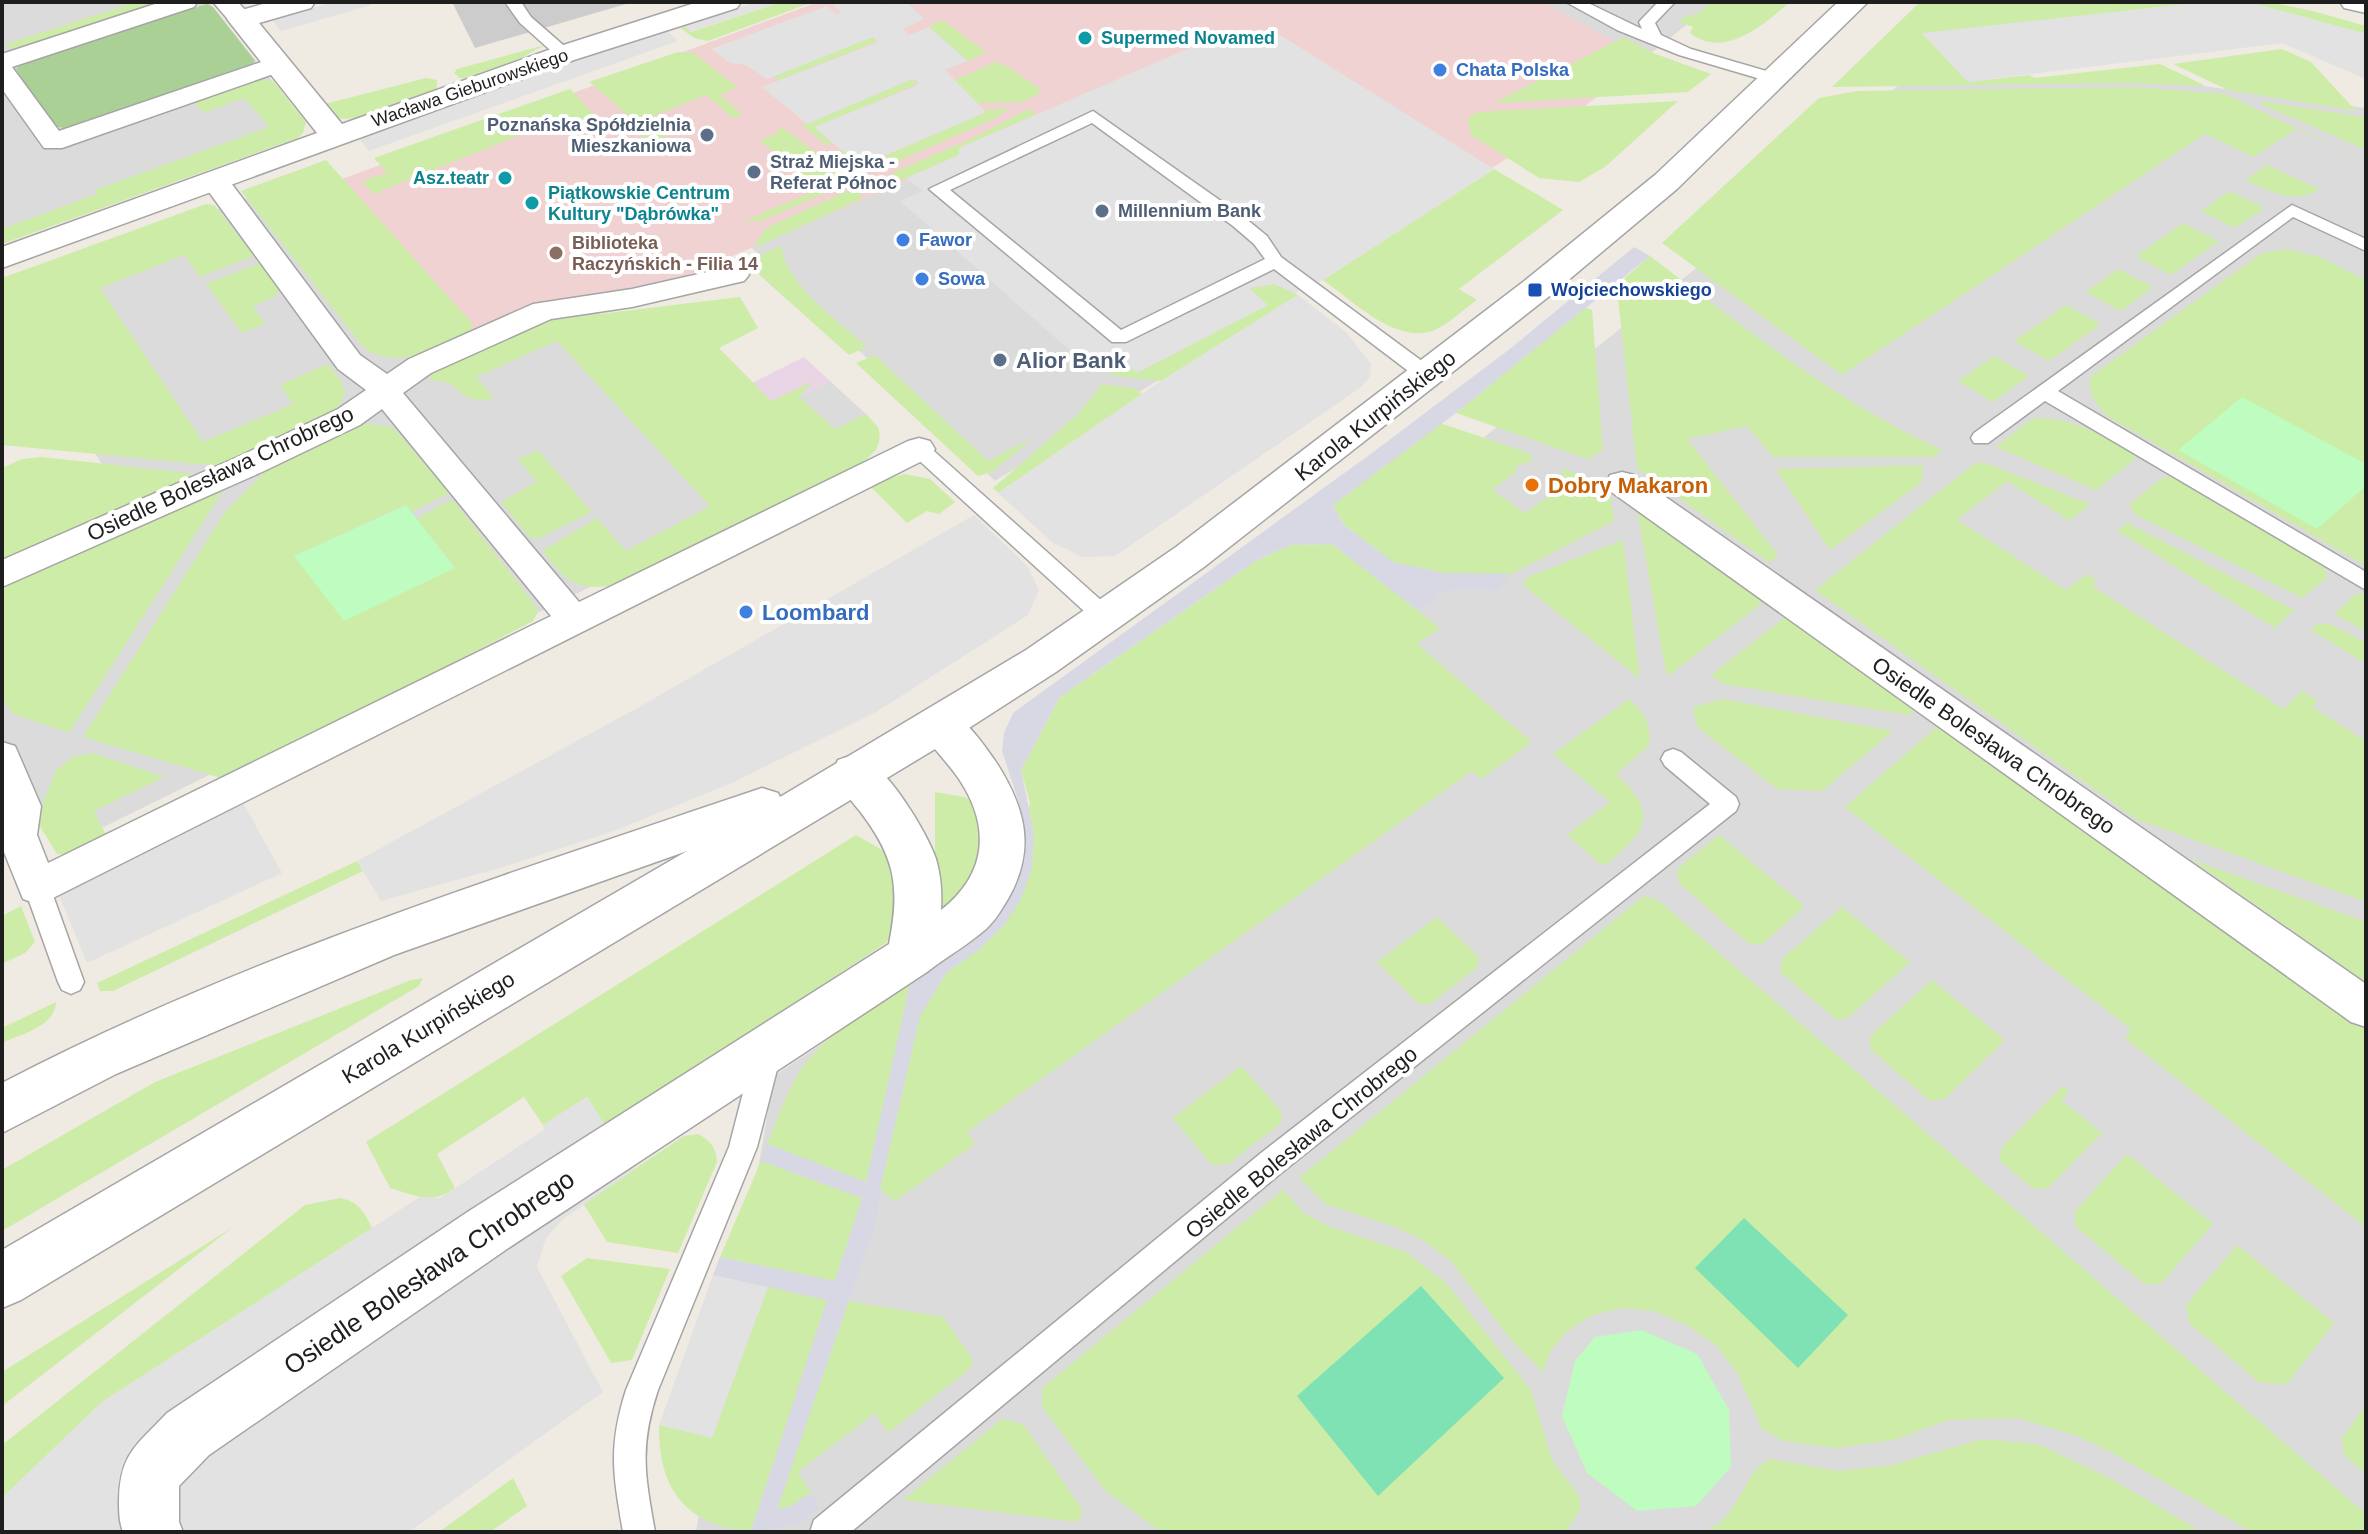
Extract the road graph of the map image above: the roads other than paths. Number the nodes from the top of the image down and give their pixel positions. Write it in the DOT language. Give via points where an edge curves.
graph roads {
  1 [pos="185,2"];
  2 [pos="301,2"];
  3 [pos="513,2"];
  4 [pos="727,2"];
  5 [pos="1574,2"];
  6 [pos="1667,2"];
  7 [pos="1854,2"];
  8 [pos="2354,2"];
  9 [pos="2366,5"];
  10 [pos="233,10"];
  11 [pos="1654,38"];
  12 [pos="564,54"];
  13 [pos="2,62"];
  14 [pos="276,65"];
  15 [pos="2,71"];
  16 [pos="1774,78"];
  17 [pos="335,136"];
  18 [pos="215,181"];
  19 [pos="2366,246"];
  20 [pos="2,258"];
  21 [pos="1275,261"];
  22 [pos="734,275"];
  23 [pos="1427,375"];
  24 [pos="383,391"];
  25 [pos="2043,391"];
  26 [pos="1981,438"];
  27 [pos="919,449"];
  28 [pos="1622,483"];
  29 [pos="2,574"];
  30 [pos="2366,582"];
  31 [pos="1104,616"];
  32 [pos="574,620"];
  33 [pos="940,725"];
  34 [pos="2,757"];
  35 [pos="1673,759"];
  36 [pos="854,773"];
  37 [pos="37,887"];
  38 [pos="930,944"];
  39 [pos="71,982"];
  40 [pos="2366,1008"];
  41 [pos="767,1051"];
  42 [pos="2,1109"];
  43 [pos="2,1281"];
  44 [pos="153,1532"];
  45 [pos="639,1532"];
  46 [pos="826,1532"];
  1 -- 13 [label="street"];
  2 -- 10 [label="street"];
  3 -- 12 [label="lane" via="525,20"];
  4 -- 12 [label="street, Wacława Gieburowskiego"];
  5 -- 11 [label="lane"];
  6 -- 11 [label="lane" via="1647,22"];
  7 -- 16 [label="street, Karola Kurpińskiego"];
  8 -- 9 [label="street"];
  10 -- 14 [label="street"];
  11 -- 16 [label="lane"];
  12 -- 17 [label="street, Wacława Gieburowskiego"];
  14 -- 15 [label="street" via="53,142"];
  14 -- 17 [label="street"];
  16 -- 23 [label="street, Karola Kurpińskiego" via="1615,226"];
  17 -- 18 [label="street, Wacława Gieburowskiego"];
  18 -- 20 [label="street, Wacława Gieburowskiego"];
  18 -- 24 [label="street" via="349,362"];
  19 -- 25 [label="lane" via="2292,210"];
  21 -- 21 [label="lane" via="1119,338 938,189 1093,116 1250,231"];
  21 -- 23 [label="lane"];
  22 -- 24 [label="street" via="544,311 420,366"];
  23 -- 31 [label="street, Karola Kurpińskiego" via="1247,515"];
  24 -- 29 [label="street, Osiedle Bolesława Chrobrego" via="349,417"];
  24 -- 32 [label="street"];
  25 -- 26 [label="lane"];
  25 -- 30 [label="lane"];
  27 -- 31 [label="lane"];
  27 -- 32 [label="street"];
  28 -- 40 [label="street, Osiedle Bolesława Chrobrego"];
  31 -- 33 [label="street, Karola Kurpińskiego"];
  32 -- 37 [label="street"];
  33 -- 36 [label="street, Karola Kurpińskiego"];
  33 -- 38 [label="street, Osiedle Bolesława Chrobrego" via="969,756 1000,810 1004,852 997,878 980,905"];
  34 -- 37 [label="street" via="22,806 17,835"];
  35 -- 46 [label="lane, Osiedle Bolesława Chrobrego" via="1727,804 1271,1163"];
  36 -- 38 [label="street" via="911,847"];
  36 -- 42 [label="street, Karola Kurpińskiego" via="379,940 98,1058"];
  36 -- 43 [label="street, Karola Kurpińskiego"];
  37 -- 39 [label="lane"];
  38 -- 41 [label="street, Osiedle Bolesława Chrobrego"];
  41 -- 44 [label="street, Osiedle Bolesława Chrobrego" via="488,1230 188,1434 149,1475"];
  41 -- 45 [label="lane" via="743,1147 630,1427 629,1475"];
}
